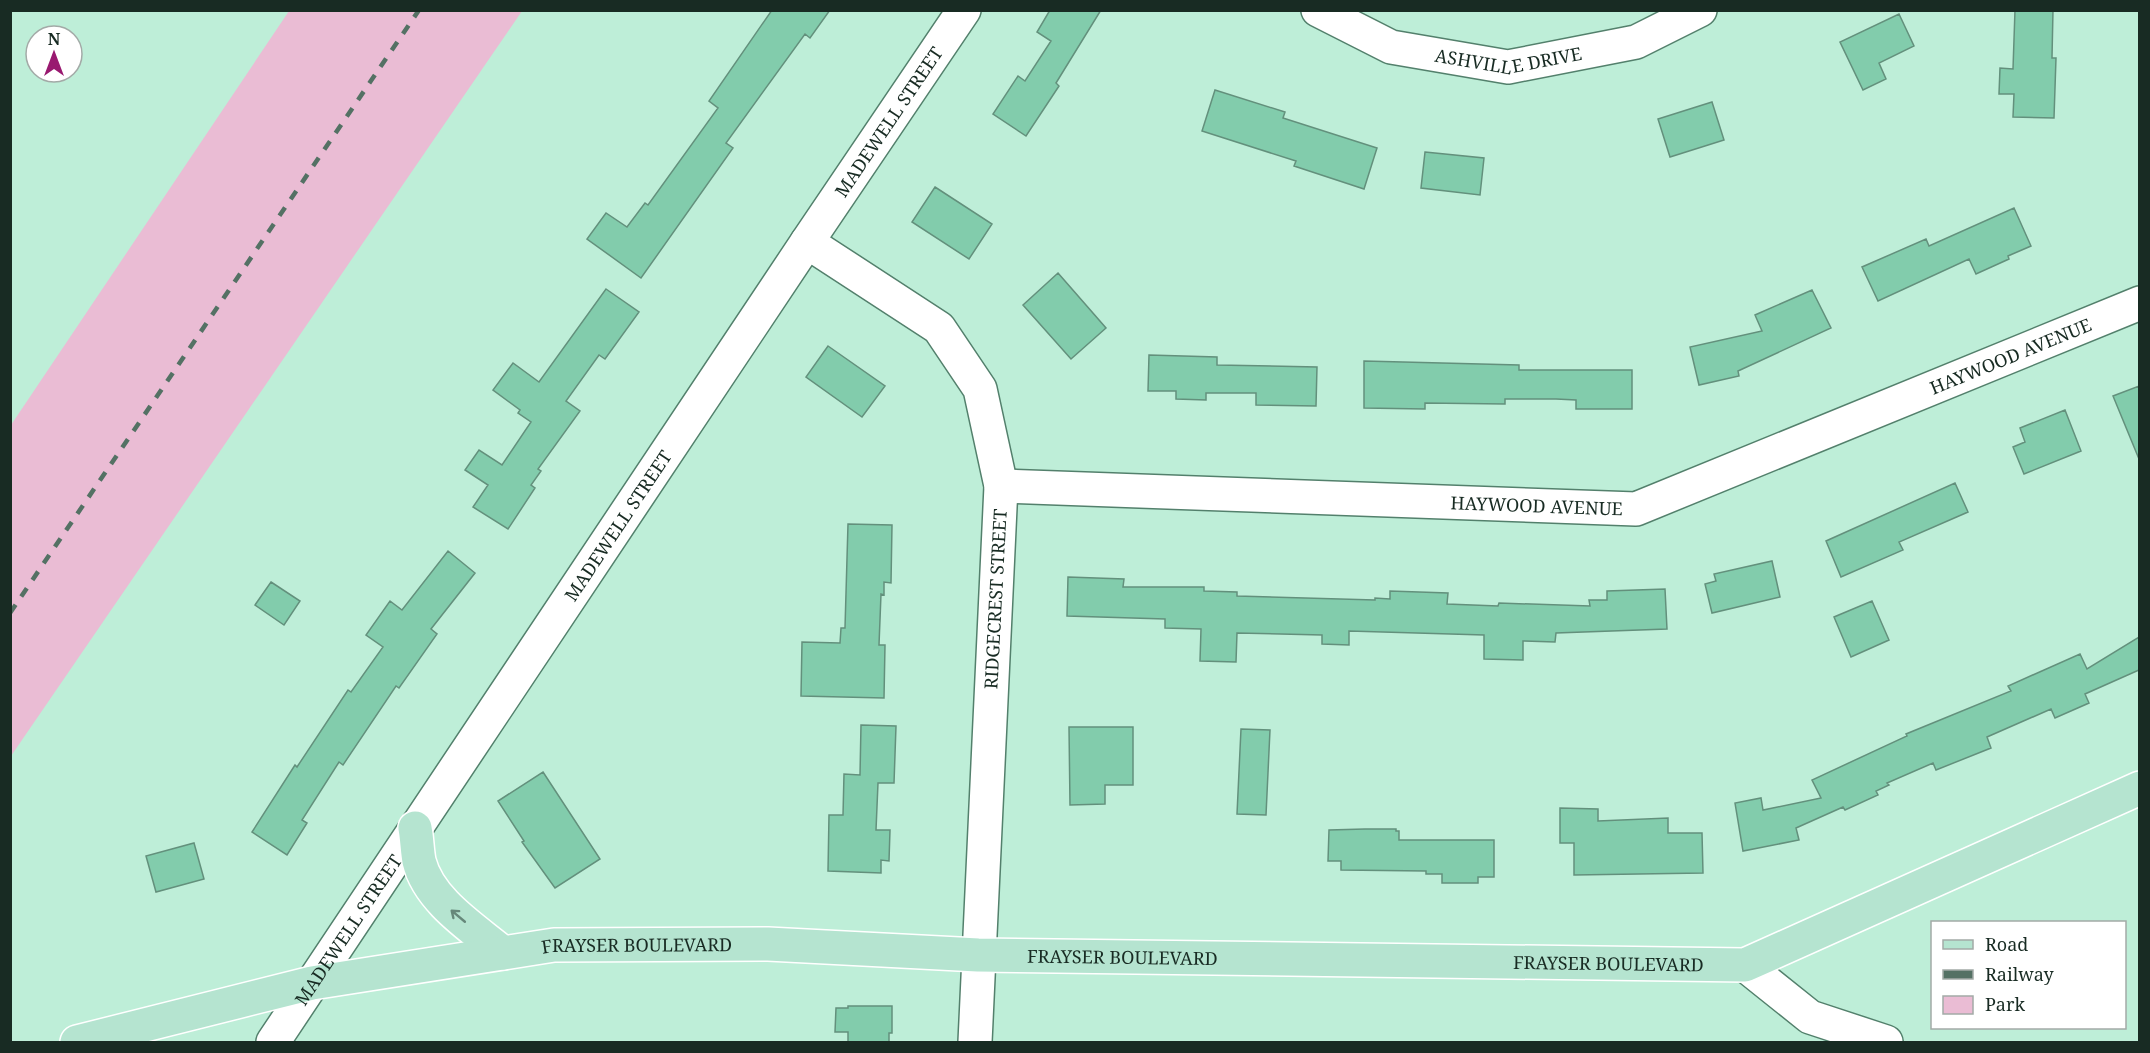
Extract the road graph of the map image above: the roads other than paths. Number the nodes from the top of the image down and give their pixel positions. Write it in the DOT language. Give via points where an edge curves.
graph roads {
  1 [pos="964,10"];
  2 [pos="1318,10"];
  3 [pos="1700,10"];
  4 [pos="807,242"];
  5 [pos="2139,303"];
  6 [pos="1001,486"];
  7 [pos="2139,788"];
  8 [pos="415,828"];
  9 [pos="503,953"];
  10 [pos="978,956"];
  11 [pos="1745,965"];
  12 [pos="312,983"];
  13 [pos="77,1042"];
  14 [pos="273,1042"];
  15 [pos="975,1042"];
  16 [pos="1886,1042"];
  1 -- 4 [label="street, MADEWELL STREET"];
  2 -- 3 [label="street, ASHVILLE DRIVE" via="1391,47 1508,67 1636,42"];
  4 -- 6 [label="street, RIDGECREST STREET" via="939,328 980,389"];
  4 -- 8 [label="street, MADEWELL STREET"];
  5 -- 6 [label="street, HAYWOOD AVENUE" via="1636,509"];
  6 -- 10 [label="street, RIDGECREST STREET"];
  7 -- 11 [label="main road, FRAYSER BOULEVARD"];
  9 -- 8 [label="main road, one-way" via="449,908 432,887 420,863"];
  8 -- 12 [label="street, MADEWELL STREET"];
  9 -- 10 [label="main road, FRAYSER BOULEVARD" via="554,945 768,944"];
  9 -- 12 [label="main road, FRAYSER BOULEVARD"];
  10 -- 11 [label="main road, FRAYSER BOULEVARD"];
  10 -- 15 [label="street, RIDGECREST STREET"];
  11 -- 16 [label="street" via="1810,1017"];
  12 -- 13 [label="main road, FRAYSER BOULEVARD"];
  12 -- 14 [label="street, MADEWELL STREET"];
}
